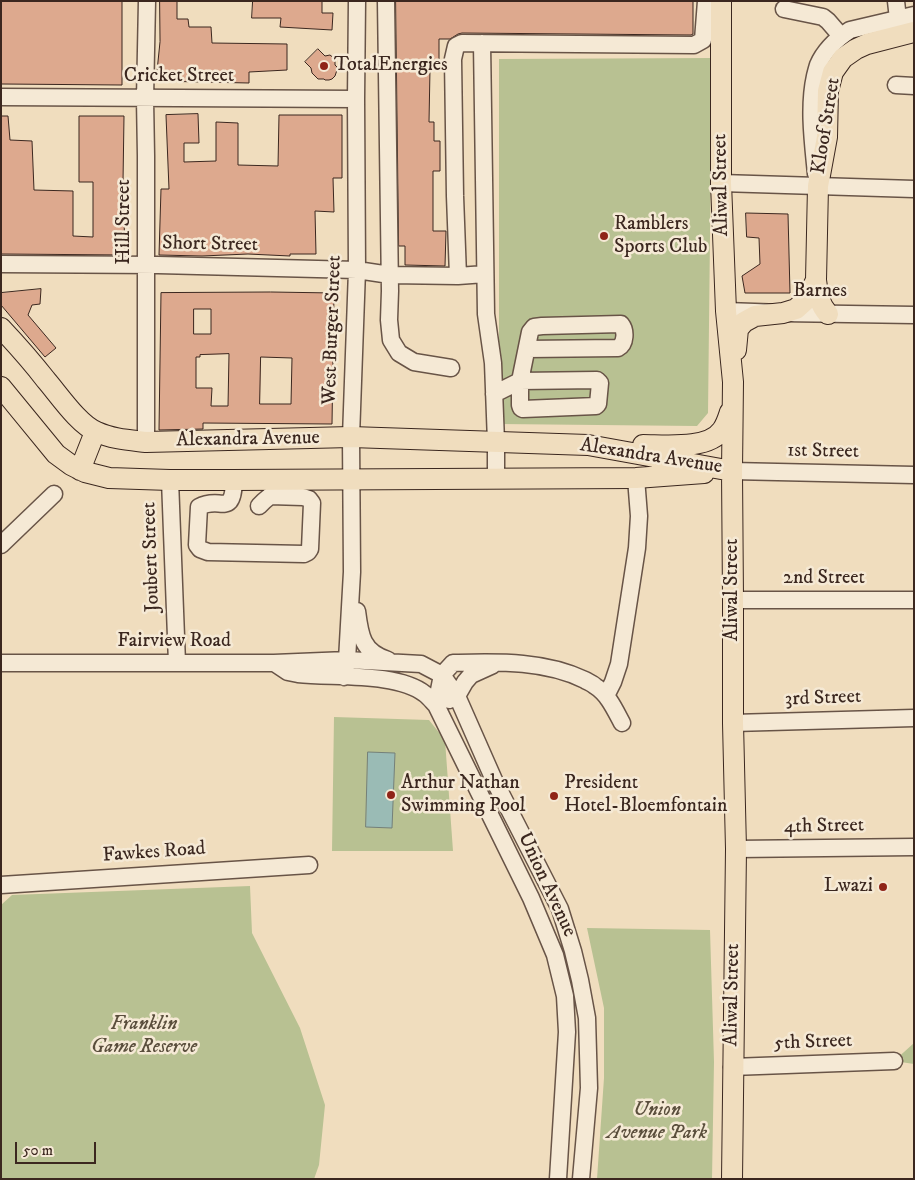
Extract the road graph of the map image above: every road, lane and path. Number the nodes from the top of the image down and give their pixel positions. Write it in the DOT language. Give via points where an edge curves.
graph roads {
  1 [pos="147,1"];
  2 [pos="357,1"];
  3 [pos="386,1"];
  4 [pos="706,1"];
  5 [pos="721,1"];
  6 [pos="896,1"];
  7 [pos="784,9"];
  8 [pos="906,17"];
  9 [pos="914,32"];
  10 [pos="841,36"];
  11 [pos="482,43"];
  12 [pos="896,85"];
  13 [pos="914,86"];
  14 [pos="1,98"];
  15 [pos="145,99"];
  16 [pos="356,99"];
  17 [pos="813,140"];
  18 [pos="721,183"];
  19 [pos="781,185"];
  20 [pos="818,186"];
  21 [pos="914,189"];
  22 [pos="1,264"];
  23 [pos="146,265"];
  24 [pos="357,270"];
  25 [pos="485,274"];
  26 [pos="390,275"];
  27 [pos="458,276"];
  28 [pos="816,280"];
  29 [pos="726,311"];
  30 [pos="783,313"];
  31 [pos="828,314"];
  32 [pos="914,314"];
  33 [pos="1,328"];
  34 [pos="527,349"];
  35 [pos="451,368"];
  36 [pos="520,382"];
  37 [pos="732,382"];
  38 [pos="1,387"];
  39 [pos="494,394"];
  40 [pos="732,408"];
  41 [pos="96,432"];
  42 [pos="351,437"];
  43 [pos="146,442"];
  44 [pos="496,442"];
  45 [pos="588,445"];
  46 [pos="80,470"];
  47 [pos="732,471"];
  48 [pos="914,475"];
  49 [pos="636,478"];
  50 [pos="351,479"];
  51 [pos="496,479"];
  52 [pos="170,480"];
  53 [pos="234,480"];
  54 [pos="54,494"];
  55 [pos="259,506"];
  56 [pos="1,545"];
  57 [pos="352,572"];
  58 [pos="734,600"];
  59 [pos="914,600"];
  60 [pos="347,660"];
  61 [pos="395,662"];
  62 [pos="499,662"];
  63 [pos="1,663"];
  64 [pos="177,663"];
  65 [pos="274,663"];
  66 [pos="442,675"];
  67 [pos="344,677"];
  68 [pos="457,696"];
  69 [pos="606,696"];
  70 [pos="436,705"];
  71 [pos="914,718"];
  72 [pos="622,723"];
  73 [pos="733,723"];
  74 [pos="914,847"];
  75 [pos="736,849"];
  76 [pos="309,865"];
  77 [pos="540,870"];
  78 [pos="522,879"];
  79 [pos="1,885"];
  80 [pos="894,1062"];
  81 [pos="732,1067"];
  82 [pos="589,1088"];
  83 [pos="558,1179"];
  84 [pos="572,1179"];
  85 [pos="581,1179"];
  86 [pos="732,1179"];
  1 -- 15 [label="street, Hill Street"];
  2 -- 16 [label="street, West Burger Street"];
  3 -- 26 [label="street"];
  4 -- 11 [label="street" via="703,40 694,46"];
  5 -- 18 [label="main road, Aliwal Street"];
  6 -- 8 [label="street"];
  7 -- 10 [label="street" via="823,17"];
  8 -- 10 [label="street, Kloof Street" via="850,30"];
  9 -- 20 [label="main road, Kloof Street" via="856,49 843,58 834,72 828,91 827,137"];
  10 -- 17 [label="street, Kloof Street" via="818,65 812,97"];
  11 -- 25 [label="street"];
  11 -- 27 [label="street" via="456,46 453,60"];
  12 -- 13 [label="street"];
  14 -- 15 [label="street, Cricket Street"];
  15 -- 16 [label="street, Cricket Street"];
  15 -- 23 [label="street, Hill Street"];
  16 -- 24 [label="street, West Burger Street"];
  17 -- 19 [label="street" via="803,175"];
  17 -- 20 [label="street, Kloof Street"];
  18 -- 19 [label="street"];
  18 -- 29 [label="main road, Aliwal Street"];
  19 -- 20 [label="street"];
  20 -- 21 [label="street"];
  20 -- 28 [label="main road"];
  22 -- 23 [label="street, Short Street"];
  23 -- 24 [label="street, Short Street"];
  23 -- 43 [label="street, Hill Street"];
  24 -- 26 [label="street, Short Street"];
  24 -- 42 [label="street, West Burger Street"];
  25 -- 27 [label="street, Short Street"];
  25 -- 39 [label="street"];
  26 -- 27 [label="street, Short Street"];
  26 -- 35 [label="street" via="391,340 399,353 414,362"];
  28 -- 30 [label="main road" via="807,299 796,309"];
  28 -- 31 [label="main road" via="818,296"];
  29 -- 30 [label="street, Barnes"];
  29 -- 37 [label="main road, Aliwal Street"];
  30 -- 31 [label="street, Barnes"];
  30 -- 37 [label="main road" via="755,316 738,329"];
  31 -- 32 [label="street, Barnes"];
  33 -- 41 [label="main road, Alexandra Avenue" via="70,409"];
  34 -- 34 [label="street" via="618,348 624,343 624,328 621,324 542,326 530,332"];
  34 -- 36 [label="street"];
  36 -- 36 [label="street" via="597,380 600,383 598,404 594,407 523,409 520,405"];
  36 -- 39 [label="street"];
  37 -- 40 [label="main road, Aliwal Street"];
  38 -- 46 [label="main road, Alexandra Avenue" via="56,454"];
  39 -- 44 [label="street"];
  40 -- 45 [label="main road" via="722,432 699,444"];
  40 -- 47 [label="main road, Aliwal Street"];
  41 -- 43 [label="main road, Alexandra Avenue"];
  41 -- 46 [label="main road"];
  42 -- 43 [label="main road, Alexandra Avenue"];
  42 -- 44 [label="main road, Alexandra Avenue"];
  42 -- 50 [label="street, West Burger Street"];
  44 -- 45 [label="main road, Alexandra Avenue"];
  44 -- 51 [label="street"];
  45 -- 47 [label="main road, Alexandra Avenue"];
  46 -- 52 [label="main road, Alexandra Avenue" via="110,478"];
  47 -- 48 [label="street, 1st Street"];
  47 -- 49 [label="main road, Alexandra Avenue"];
  47 -- 58 [label="main road, Aliwal Street"];
  49 -- 51 [label="main road, Alexandra Avenue"];
  49 -- 69 [label="street" via="637,548 618,664"];
  50 -- 51 [label="main road, Alexandra Avenue"];
  50 -- 53 [label="main road, Alexandra Avenue"];
  50 -- 57 [label="street, West Burger Street"];
  52 -- 53 [label="main road, Alexandra Avenue"];
  52 -- 64 [label="street, Joubert Street"];
  53 -- 55 [label="street" via="231,501 205,504 199,508 197,545 200,549 208,552 308,552 312,503 309,499 270,496"];
  54 -- 56 [label="street"];
  57 -- 60 [label="street, West Burger Street"];
  57 -- 61 [label="street" via="363,642 378,657"];
  58 -- 59 [label="street, 2nd Street"];
  58 -- 73 [label="main road, Aliwal Street"];
  60 -- 61 [label="street, Union Avenue"];
  60 -- 65 [label="street, Fairview Road"];
  60 -- 67 [label="street, West Burger Street"];
  61 -- 66 [label="street, Union Avenue" via="421,664"];
  62 -- 66 [label="street" via="453,663"];
  62 -- 68 [label="street" via="471,675"];
  62 -- 69 [label="street" via="559,670 596,686"];
  63 -- 64 [label="street, Fairview Road"];
  64 -- 65 [label="street, Fairview Road"];
  65 -- 67 [label="street, Union Avenue" via="298,674"];
  66 -- 68 [label="street, Union Avenue"];
  66 -- 70 [label="street"];
  67 -- 70 [label="street, Union Avenue" via="403,683 426,694"];
  68 -- 70 [label="street"];
  68 -- 77 [label="street, Union Avenue" via="494,780"];
  69 -- 72 [label="street"];
  70 -- 78 [label="street, Union Avenue"];
  71 -- 73 [label="street, 3rd Street"];
  73 -- 75 [label="main road, Aliwal Street"];
  74 -- 75 [label="street, 4th Street"];
  75 -- 81 [label="main road, Aliwal Street"];
  76 -- 79 [label="street, Fawkes Road"];
  77 -- 78 [label="street"];
  77 -- 82 [label="street, Union Avenue" via="560,909 574,952 587,1018"];
  78 -- 83 [label="street, Union Avenue" via="555,955 565,996 567,1032"];
  80 -- 81 [label="street, 5th Street"];
  81 -- 86 [label="main road, Aliwal Street"];
  82 -- 84 [label="street" via="580,1122"];
  82 -- 85 [label="street, Union Avenue"];
}
